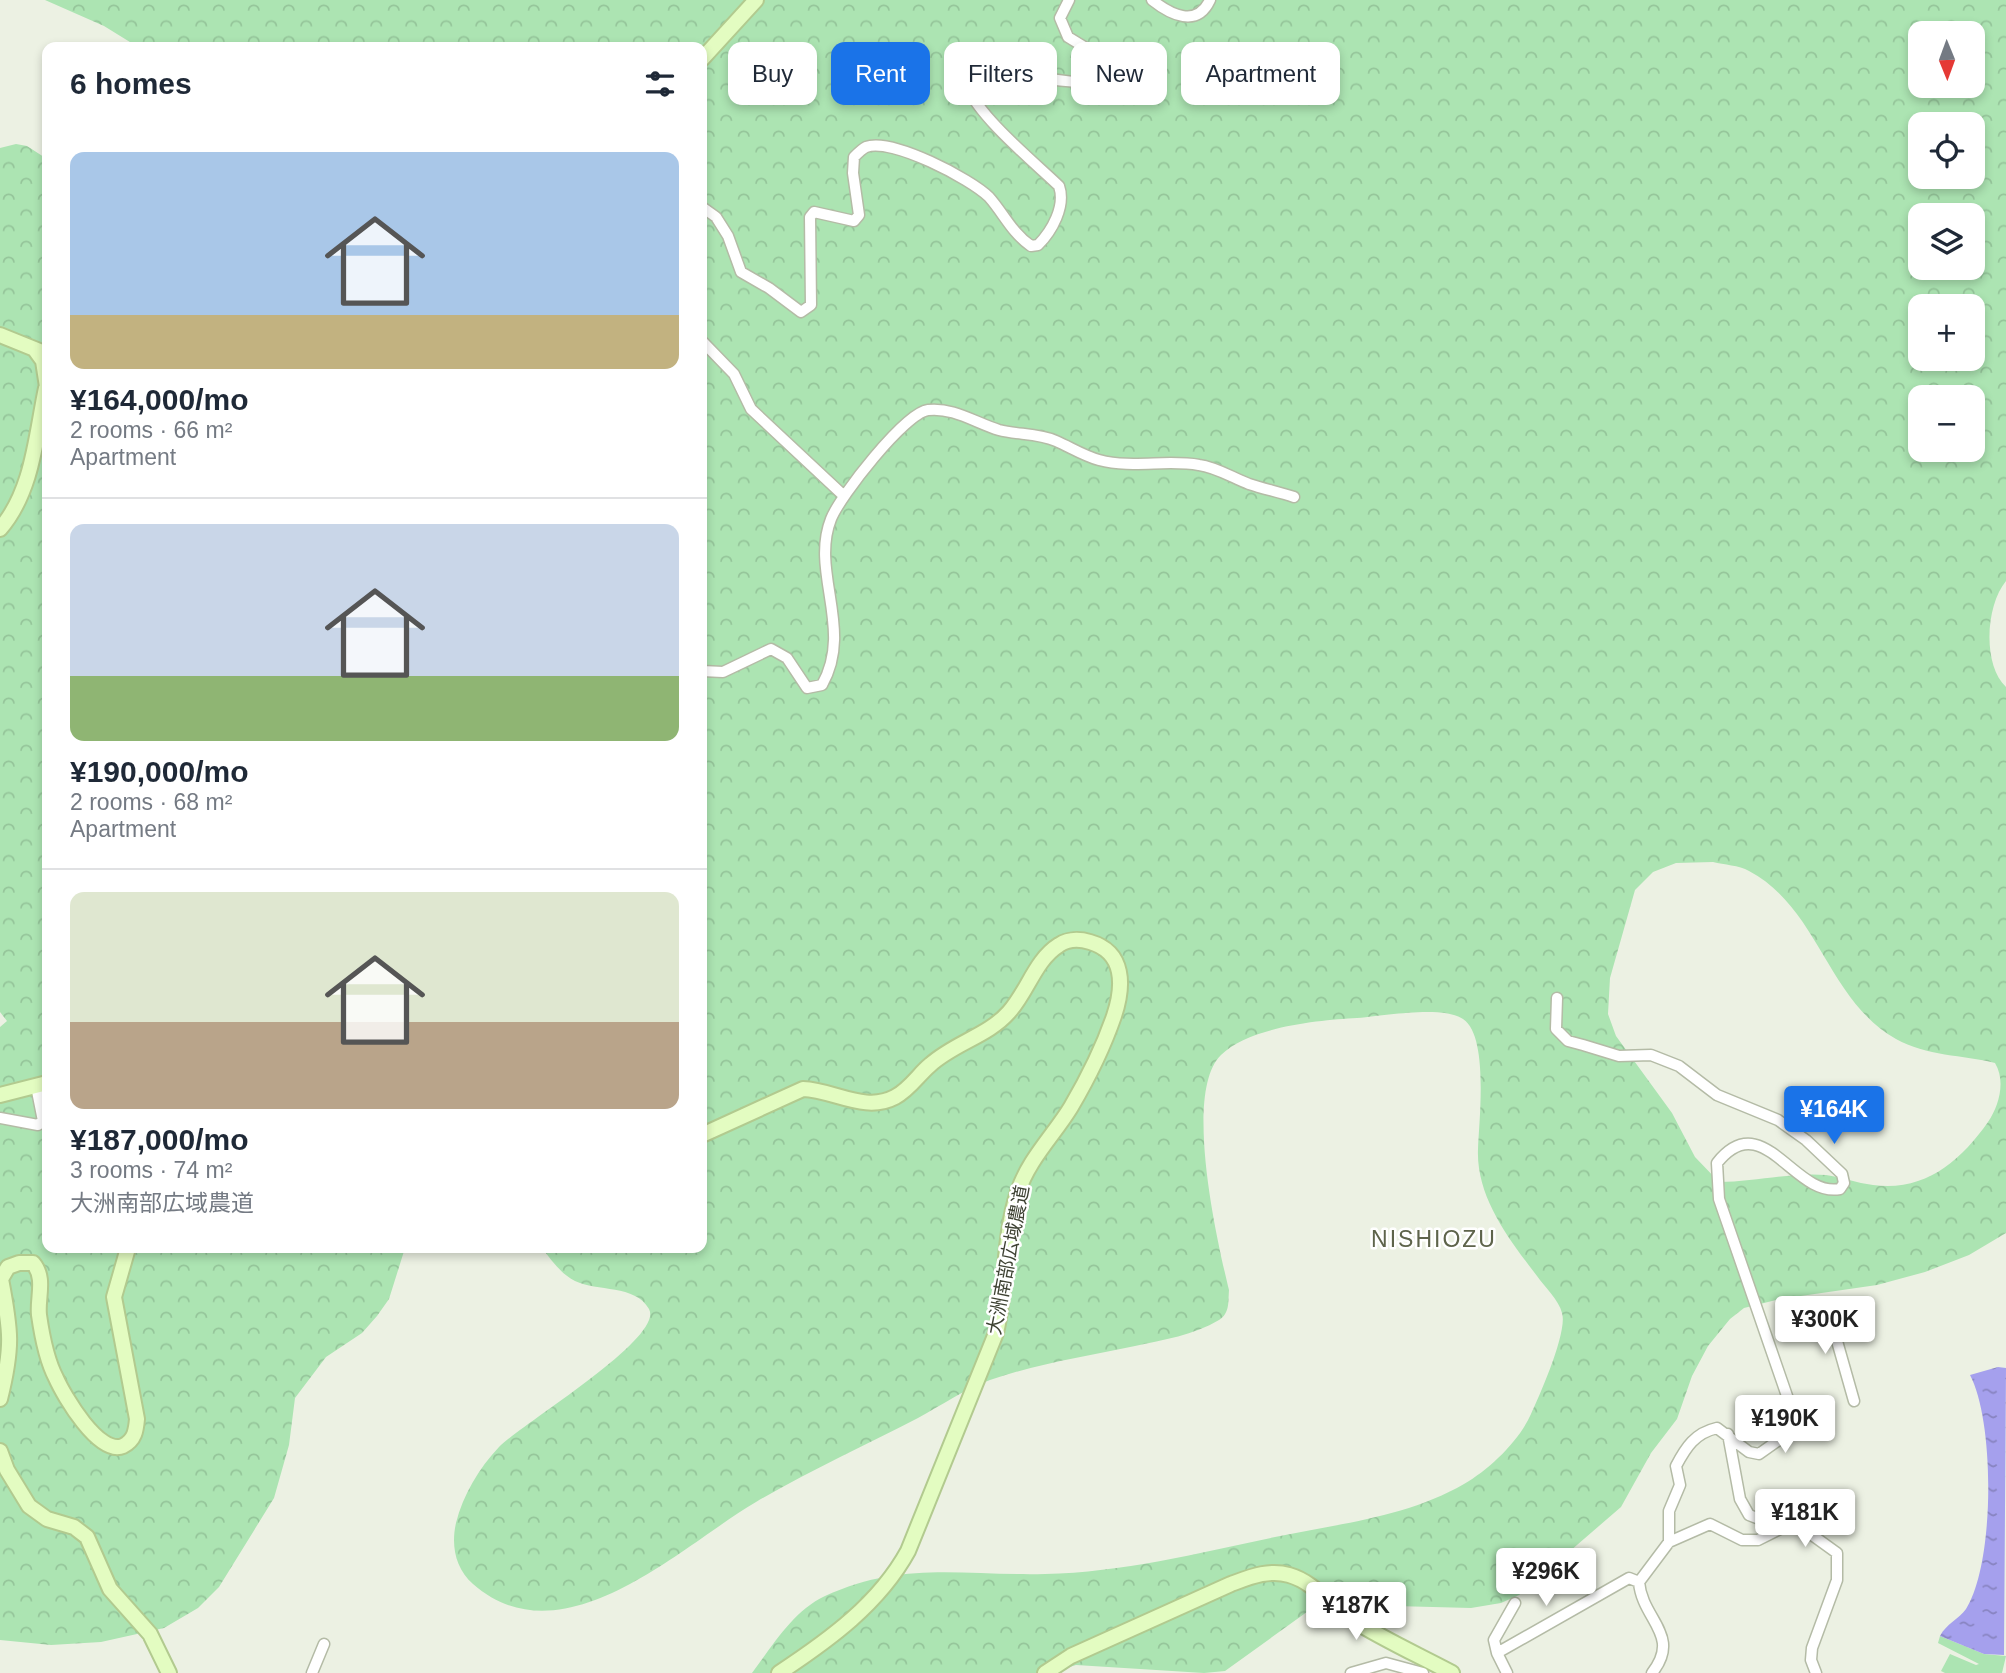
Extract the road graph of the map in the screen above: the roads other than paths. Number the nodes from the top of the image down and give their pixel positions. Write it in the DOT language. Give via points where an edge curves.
graph roads {
  1 [pos="756,0"];
  2 [pos="1069,0"];
  3 [pos="1152,0"];
  4 [pos="1210,0"];
  5 [pos="707,54"];
  6 [pos="707,211"];
  7 [pos="0,335"];
  8 [pos="707,346"];
  9 [pos="41,351"];
  10 [pos="42,409"];
  11 [pos="842,495"];
  12 [pos="1294,497"];
  13 [pos="0,529"];
  14 [pos="707,671"];
  15 [pos="1557,998"];
  16 [pos="41,1084"];
  17 [pos="0,1095"];
  18 [pos="42,1102"];
  19 [pos="0,1118"];
  20 [pos="42,1122"];
  21 [pos="707,1133"];
  22 [pos="127,1253"];
  23 [pos="1834,1305"];
  24 [pos="0,1399"];
  25 [pos="1854,1401"];
  26 [pos="1728,1434"];
  27 [pos="0,1451"];
  28 [pos="1780,1527"];
  29 [pos="1669,1542"];
  30 [pos="1639,1582"];
  31 [pos="1515,1603"];
  32 [pos="324,1644"];
  33 [pos="1497,1653"];
  34 [pos="169,1673"];
  35 [pos="312,1673"];
  36 [pos="779,1673"];
  37 [pos="1045,1673"];
  38 [pos="1351,1673"];
  39 [pos="1423,1673"];
  40 [pos="1452,1673"];
  41 [pos="1507,1673"];
  42 [pos="1652,1673"];
  43 [pos="1816,1673"];
  1 -- 5 [label="street"];
  2 -- 6 [label="street" via="1060,18 1068,37 1130,75 1128,82 1091,84 1009,71 984,52 976,52 964,75 967,87 995,124 1059,186 1060,208 1038,246 1018,238 989,198 947,168 912,155 866,147 854,157 859,215 854,221 826,213 814,212 810,217 811,305 801,312 741,272 728,236"];
  3 -- 4 [label="street" via="1180,18 1197,16"];
  7 -- 9 [label="street"];
  8 -- 11 [label="street" via="734,374 751,409"];
  10 -- 13 [label="street" via="25,485"];
  11 -- 12 [label="street" via="902,427 927,410 1053,439 1096,460 1128,467 1202,465"];
  11 -- 14 [label="street" via="826,542 834,650 822,685 807,688 787,658 771,649 723,672"];
  15 -- 26 [label="street" via="1556,1029 1568,1041 1619,1056 1651,1055 1679,1066 1717,1096 1778,1120 1842,1174 1840,1189 1830,1191 1812,1184 1778,1156 1741,1143 1727,1150 1717,1163 1719,1199 1796,1422 1790,1432 1759,1454 1749,1452"];
  16 -- 17 [label="street"];
  16 -- 18 [label="street"];
  19 -- 20 [label="street" via="27,1126"];
  21 -- 36 [label="street, 大洲南部広域農道" via="803,1090 860,1102 893,1098 946,1053 997,1024 1011,1010 1045,954 1063,942 1081,940 1102,946 1115,959 1120,992 1103,1046 1018,1191 996,1333 908,1551 894,1577 870,1604"];
  22 -- 24 [label="street" via="114,1297 137,1419 130,1442 109,1446 93,1433 54,1375 39,1313 39,1270 33,1263 8,1267 1,1279 11,1346"];
  23 -- 25 [label="street" via="1833,1327"];
  26 -- 28 [label="street" via="1740,1499 1748,1515"];
  26 -- 29 [label="street" via="1717,1428 1703,1431 1688,1444 1676,1466 1680,1485 1669,1511"];
  27 -- 34 [label="street" via="29,1506 87,1537 110,1589 150,1634"];
  28 -- 29 [label="street" via="1758,1540 1742,1540 1710,1524"];
  28 -- 43 [label="street" via="1794,1522 1837,1553 1838,1580 1812,1648"];
  29 -- 30 [label="street"];
  30 -- 33 [label="street" via="1629,1578"];
  30 -- 42 [label="street" via="1640,1595 1664,1641 1664,1654"];
  31 -- 33 [label="street" via="1494,1640"];
  32 -- 35 [label="street"];
  33 -- 41 [label="street"];
  37 -- 40 [label="street" via="1071,1656 1231,1584 1275,1573 1309,1584 1373,1632"];
  38 -- 39 [label="street" via="1386,1663"];
}
